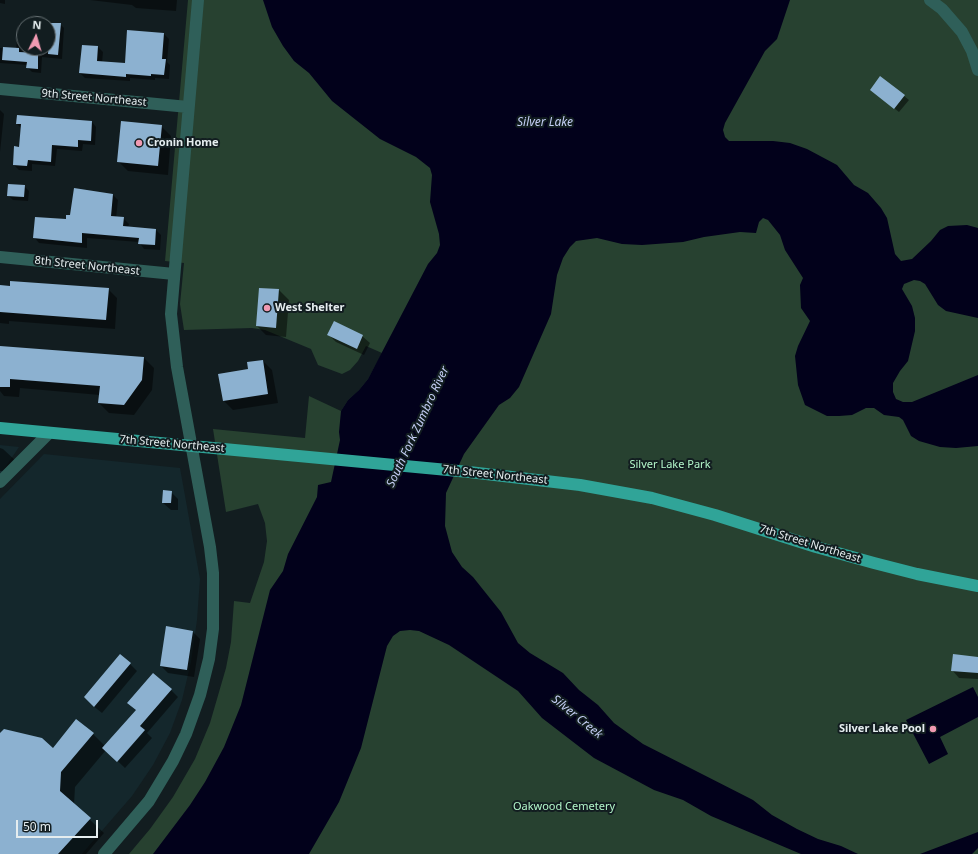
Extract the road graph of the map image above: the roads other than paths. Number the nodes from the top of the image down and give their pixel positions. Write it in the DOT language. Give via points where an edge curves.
graph roads {
  1 [pos="198,0"];
  2 [pos="930,0"];
  3 [pos="978,70"];
  4 [pos="0,89"];
  5 [pos="188,107"];
  6 [pos="0,257"];
  7 [pos="174,274"];
  8 [pos="0,428"];
  9 [pos="49,433"];
  10 [pos="192,446"];
  11 [pos="0,482"];
  12 [pos="978,586"];
  13 [pos="104,854"];
  1 -- 5 [label="street"];
  2 -- 3 [label="street" via="942,9 962,32"];
  4 -- 5 [label="street, 9th Street Northeast"];
  5 -- 7 [label="street"];
  6 -- 7 [label="street, 8th Street Northeast"];
  7 -- 10 [label="street" via="172,338"];
  8 -- 9 [label="main road, 7th Street Northeast"];
  9 -- 10 [label="main road, 7th Street Northeast"];
  9 -- 11 [label="street"];
  10 -- 12 [label="main road, 7th Street Northeast" via="580,485 652,498 874,563"];
  10 -- 13 [label="street" via="206,518 213,573 214,620 209,659 191,720 164,779 130,825"];
}
